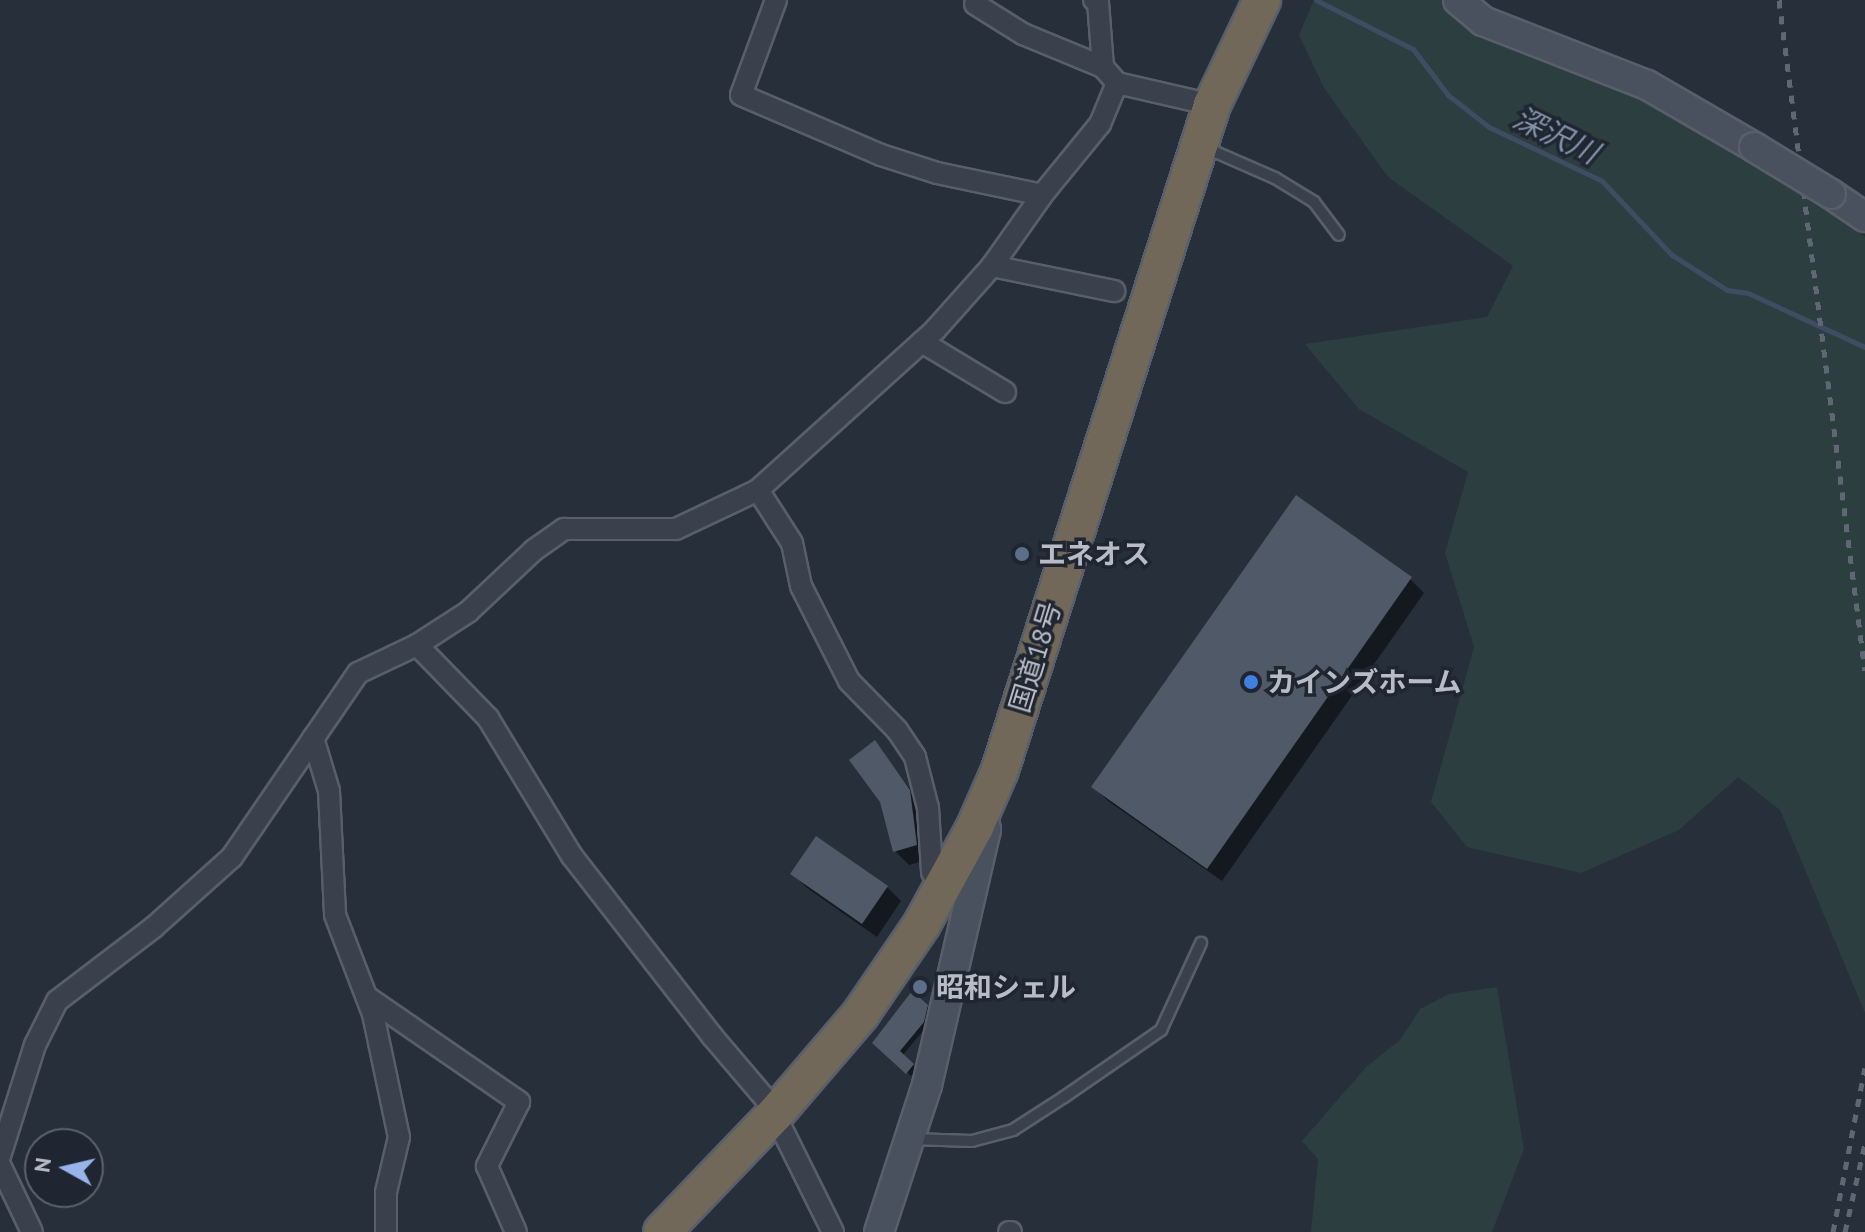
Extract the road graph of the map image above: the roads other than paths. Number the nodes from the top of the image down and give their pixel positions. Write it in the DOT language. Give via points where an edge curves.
graph roads {
  1 [pos="776,0"];
  2 [pos="1094,0"];
  3 [pos="1262,0"];
  4 [pos="1458,0"];
  5 [pos="975,4"];
  6 [pos="1103,67"];
  7 [pos="1117,83"];
  8 [pos="1214,100"];
  9 [pos="1199,144"];
  10 [pos="1042,195"];
  11 [pos="1865,217"];
  12 [pos="1339,235"];
  13 [pos="992,266"];
  14 [pos="1114,291"];
  15 [pos="922,342"];
  16 [pos="1005,392"];
  17 [pos="758,490"];
  18 [pos="417,645"];
  19 [pos="313,738"];
  20 [pos="982,811"];
  21 [pos="942,890"];
  22 [pos="965,920"];
  23 [pos="1201,943"];
  24 [pos="367,997"];
  25 [pos="776,1113"];
  26 [pos="911,1139"];
  27 [pos="0,1156"];
  28 [pos="0,1165"];
  29 [pos="32,1232"];
  30 [pos="386,1232"];
  31 [pos="516,1232"];
  32 [pos="662,1232"];
  33 [pos="833,1232"];
  34 [pos="879,1232"];
  1 -- 10 [label="street" via="741,95 881,155"];
  2 -- 6 [label="street"];
  3 -- 8 [label="highway, 国道18号"];
  4 -- 11 [label="street, bridge" via="1483,21 1647,85"];
  5 -- 6 [label="street" via="1023,34"];
  6 -- 7 [label="street"];
  7 -- 8 [label="street"];
  7 -- 10 [label="street" via="1100,124"];
  8 -- 9 [label="highway, 国道18号"];
  9 -- 12 [label="lane" via="1314,202"];
  9 -- 20 [label="highway, 国道18号" via="1000,770"];
  10 -- 13 [label="street"];
  13 -- 14 [label="street"];
  13 -- 15 [label="street"];
  15 -- 16 [label="street"];
  15 -- 17 [label="street"];
  17 -- 18 [label="street" via="676,529 564,529 468,612"];
  17 -- 21 [label="street" via="792,543 801,586 849,681 897,730 915,757 928,808 932,872"];
  18 -- 19 [label="street" via="358,673"];
  18 -- 25 [label="street" via="488,718 572,856"];
  19 -- 24 [label="street" via="329,791 335,915"];
  19 -- 27 [label="street" via="232,857 154,927 57,1001 35,1045"];
  20 -- 21 [label="highway, 国道18号"];
  20 -- 22 [label="street" via="986,830"];
  21 -- 22 [label="street"];
  21 -- 25 [label="highway, 国道18号" via="860,1015"];
  22 -- 26 [label="street"];
  23 -- 26 [label="lane" via="1161,1030 1064,1097 1013,1130 972,1141"];
  24 -- 30 [label="street" via="399,1137 386,1192"];
  24 -- 31 [label="street" via="519,1102 487,1166"];
  25 -- 32 [label="highway, 国道18号"];
  25 -- 33 [label="street"];
  26 -- 34 [label="street"];
  28 -- 29 [label="street"];
}
